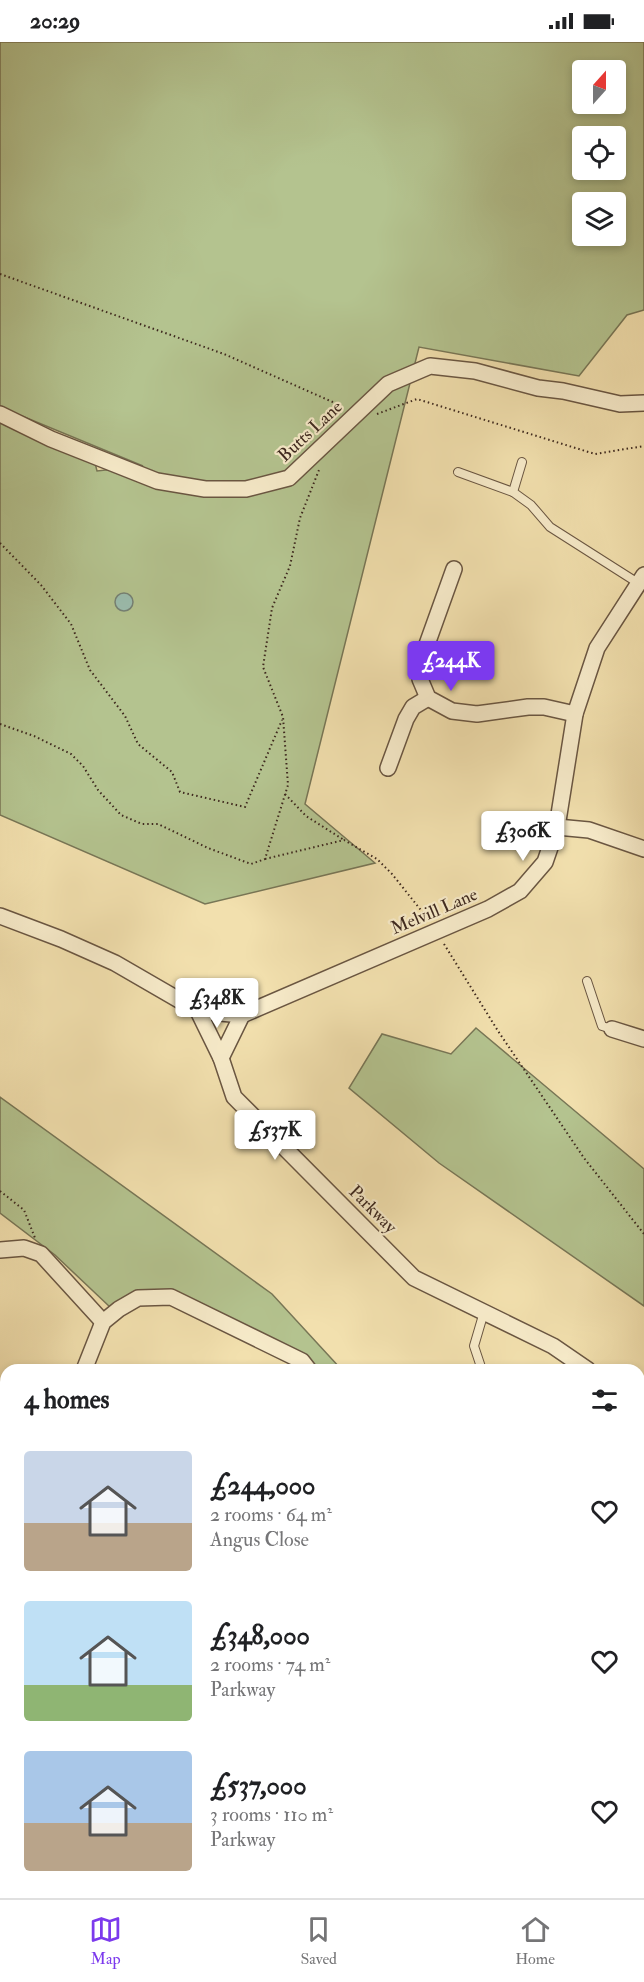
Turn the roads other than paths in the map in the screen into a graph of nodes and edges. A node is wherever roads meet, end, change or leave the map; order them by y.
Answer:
1 (644, 403) edge
2 (0, 414) edge
3 (522, 462) dead end
4 (458, 472) dead end
5 (513, 492) junction
6 (454, 569) dead end
7 (641, 579) edge
8 (428, 698) junction
9 (575, 714) junction
10 (387, 768) dead end
11 (557, 827) junction
12 (644, 849) edge
13 (0, 915) edge
14 (586, 981) dead end
15 (198, 1011) junction
16 (242, 1015) junction
17 (612, 1029) joint
18 (644, 1039) edge
19 (221, 1058) junction
20 (0, 1250) edge
21 (484, 1312) junction
22 (103, 1322) junction
23 (86, 1364) edge
24 (304, 1364) edge
25 (480, 1364) edge
26 (580, 1364) edge

1 - 2 street, Butts Lane
3 - 5 lane
4 - 5 lane
5 - 7 lane
6 - 8 street
7 - 9 street, Melvill Lane
8 - 9 street
8 - 10 street
9 - 11 street, Melvill Lane
11 - 12 street
11 - 16 street, Melvill Lane
13 - 15 street
14 - 17 lane
15 - 16 street
15 - 19 street, Parkway
16 - 19 street
17 - 18 street
19 - 21 street, Parkway
20 - 22 street
21 - 25 lane
21 - 26 street, Parkway
22 - 23 street
22 - 24 street

